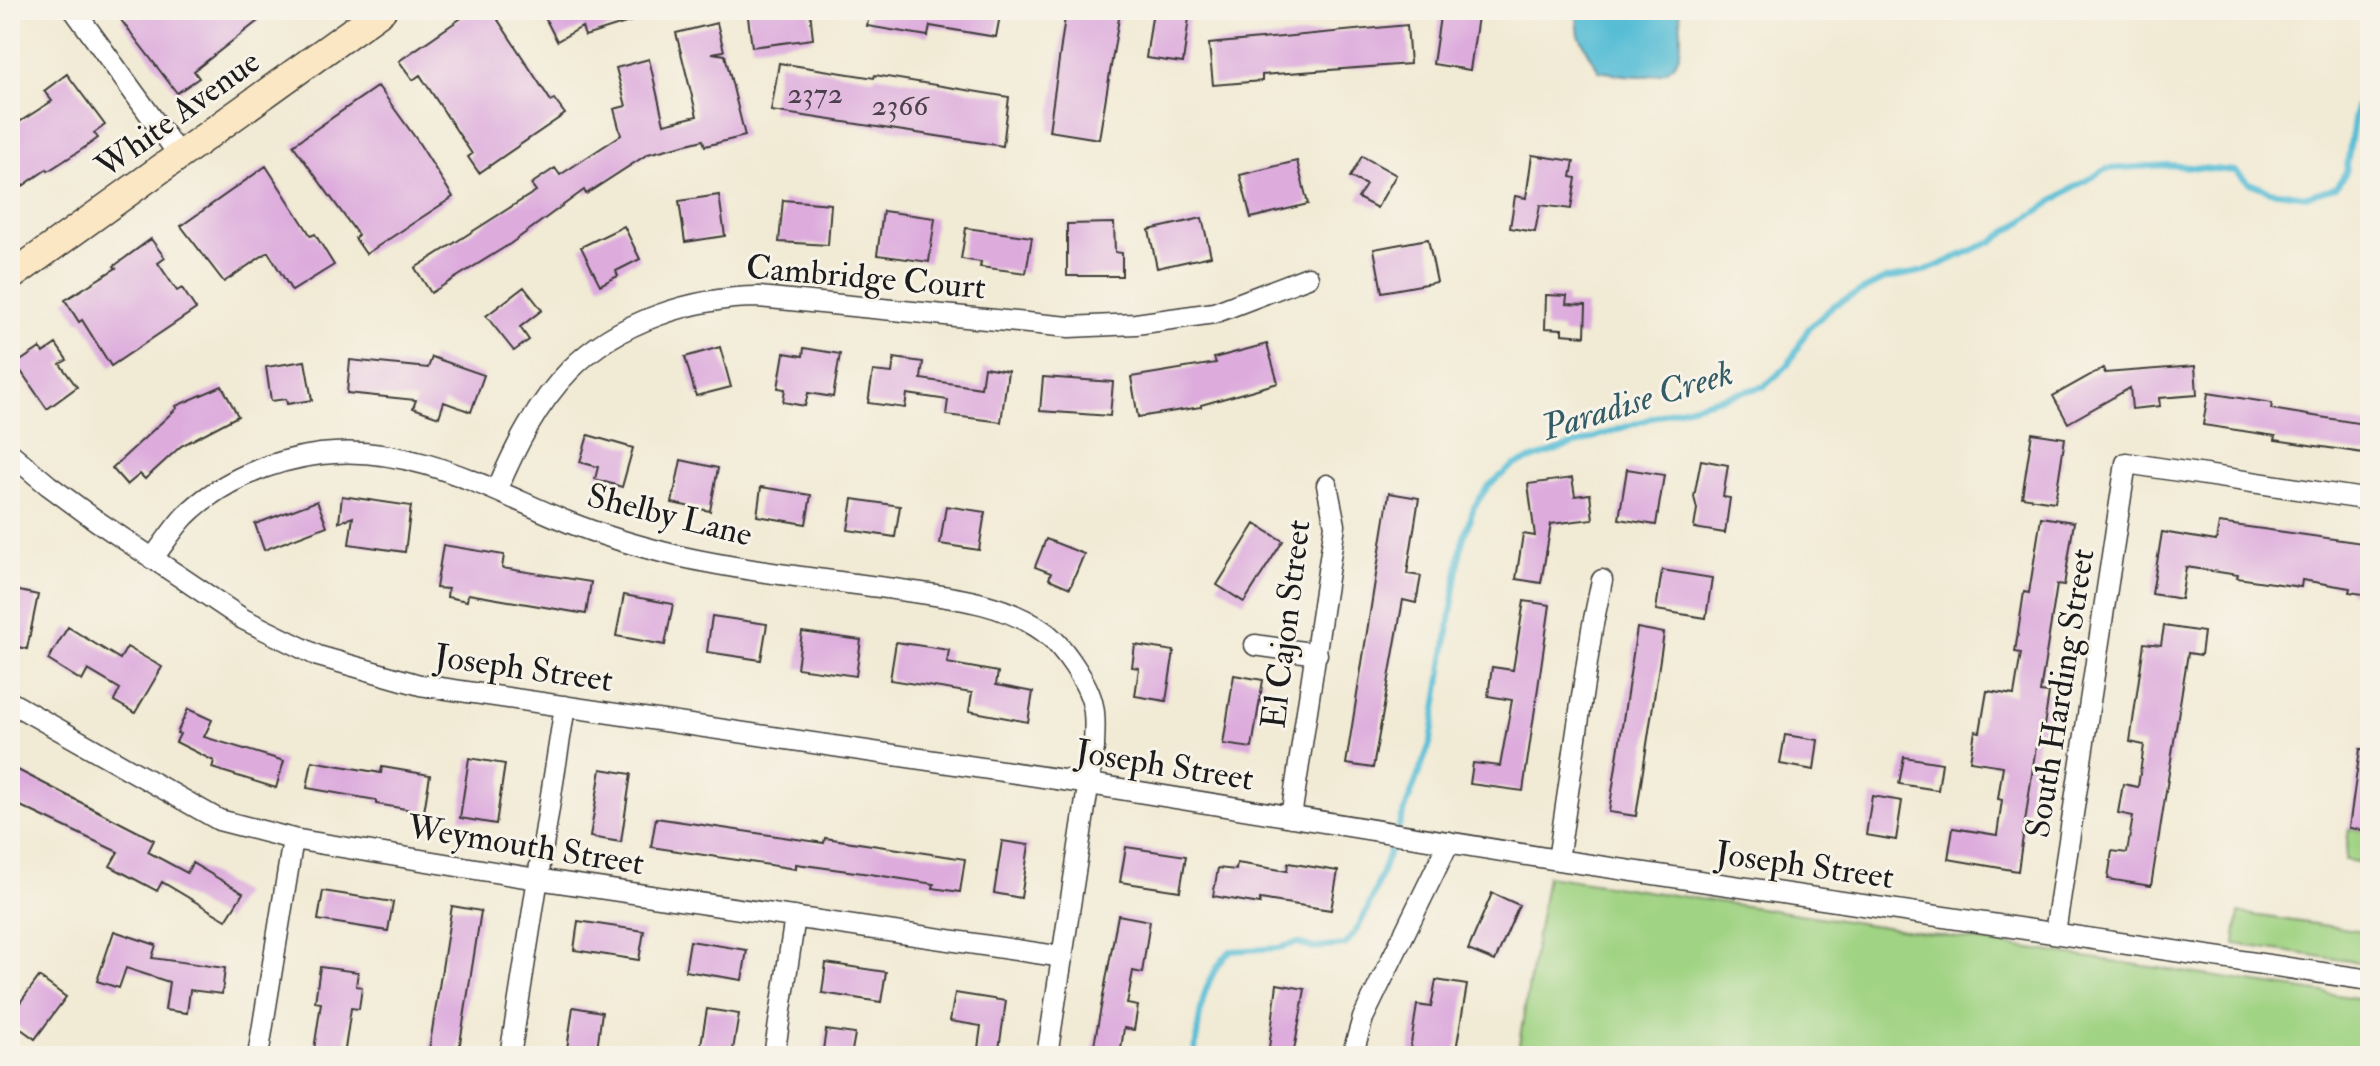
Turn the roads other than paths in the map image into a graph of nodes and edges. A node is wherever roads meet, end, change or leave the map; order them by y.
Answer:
1 (74, 10) edge
2 (382, 10) edge
3 (179, 155) junction
4 (11, 275) edge
5 (1308, 277) dead end
6 (10, 453) edge
7 (1327, 485) dead end
8 (497, 490) junction
9 (2370, 500) edge
10 (152, 559) junction
11 (1602, 580) dead end
12 (1255, 645) dead end
13 (1317, 654) junction
14 (10, 702) edge
15 (565, 706) junction
16 (1090, 784) junction
17 (1291, 817) junction
18 (293, 839) junction
19 (1449, 842) junction
20 (1558, 860) junction
21 (537, 879) junction
22 (795, 917) junction
23 (2055, 933) junction
24 (1063, 957) junction
25 (2370, 980) edge
26 (258, 1056) edge
27 (510, 1056) edge
28 (774, 1056) edge
29 (1047, 1056) edge
30 (1352, 1056) edge

1 - 3 street
2 - 3 street, White Avenue
3 - 4 street, White Avenue
5 - 8 street, Cambridge Court
6 - 10 street, Joseph Street
7 - 13 street, El Cajon Street
8 - 10 street, Shelby Lane
8 - 16 street, Shelby Lane
9 - 23 street, South Harding Street
10 - 15 street, Joseph Street
11 - 20 street
12 - 13 street
13 - 17 street, El Cajon Street
14 - 18 street, Weymouth Street
15 - 16 street, Joseph Street
15 - 21 street
16 - 17 street, Joseph Street
16 - 24 street, Shelby Lane
17 - 19 street, Joseph Street
18 - 21 street, Weymouth Street
18 - 26 street
19 - 20 street, Joseph Street
19 - 30 street
20 - 23 street, Joseph Street
21 - 22 street, Weymouth Street
21 - 27 street
22 - 24 street, Weymouth Street
22 - 28 street
23 - 25 street, Joseph Street
24 - 29 street, Shelby Lane

